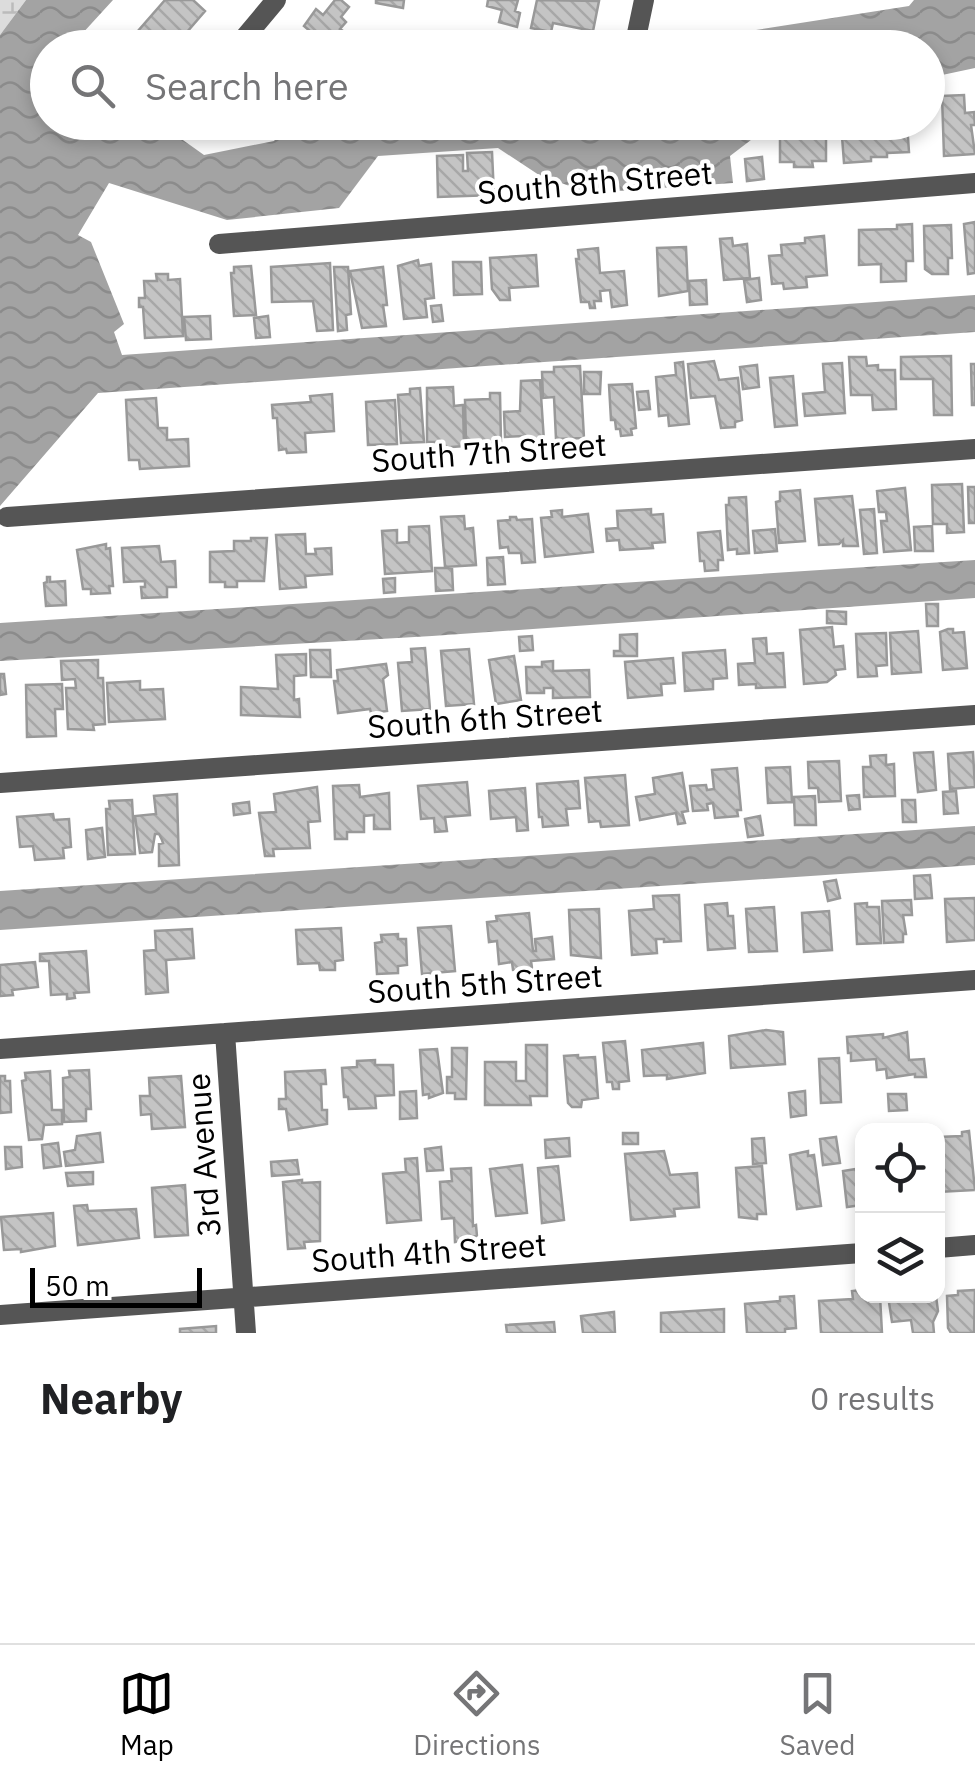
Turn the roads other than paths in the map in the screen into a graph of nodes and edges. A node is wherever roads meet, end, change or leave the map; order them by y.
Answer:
1 (276, 0) edge
2 (644, 0) edge
3 (251, 30) edge
4 (638, 30) edge
5 (975, 183) edge
6 (219, 244) dead end
7 (975, 449) edge
8 (7, 517) dead end
9 (975, 716) edge
10 (0, 783) edge
11 (975, 980) edge
12 (225, 1033) junction
13 (0, 1049) edge
14 (975, 1245) edge
15 (945, 1247) edge
16 (855, 1253) edge
17 (244, 1296) junction
18 (0, 1315) edge
19 (246, 1333) edge

1 - 3 street
2 - 4 street
5 - 6 street, South 8th Street
7 - 8 street, South 7th Street
9 - 10 street, South 6th Street
11 - 12 street, South 5th Street
12 - 13 street, South 5th Street
12 - 17 street, 3rd Avenue
14 - 15 street
16 - 17 street, South 4th Street
17 - 18 street, South 4th Street
17 - 19 street, 3rd Avenue

